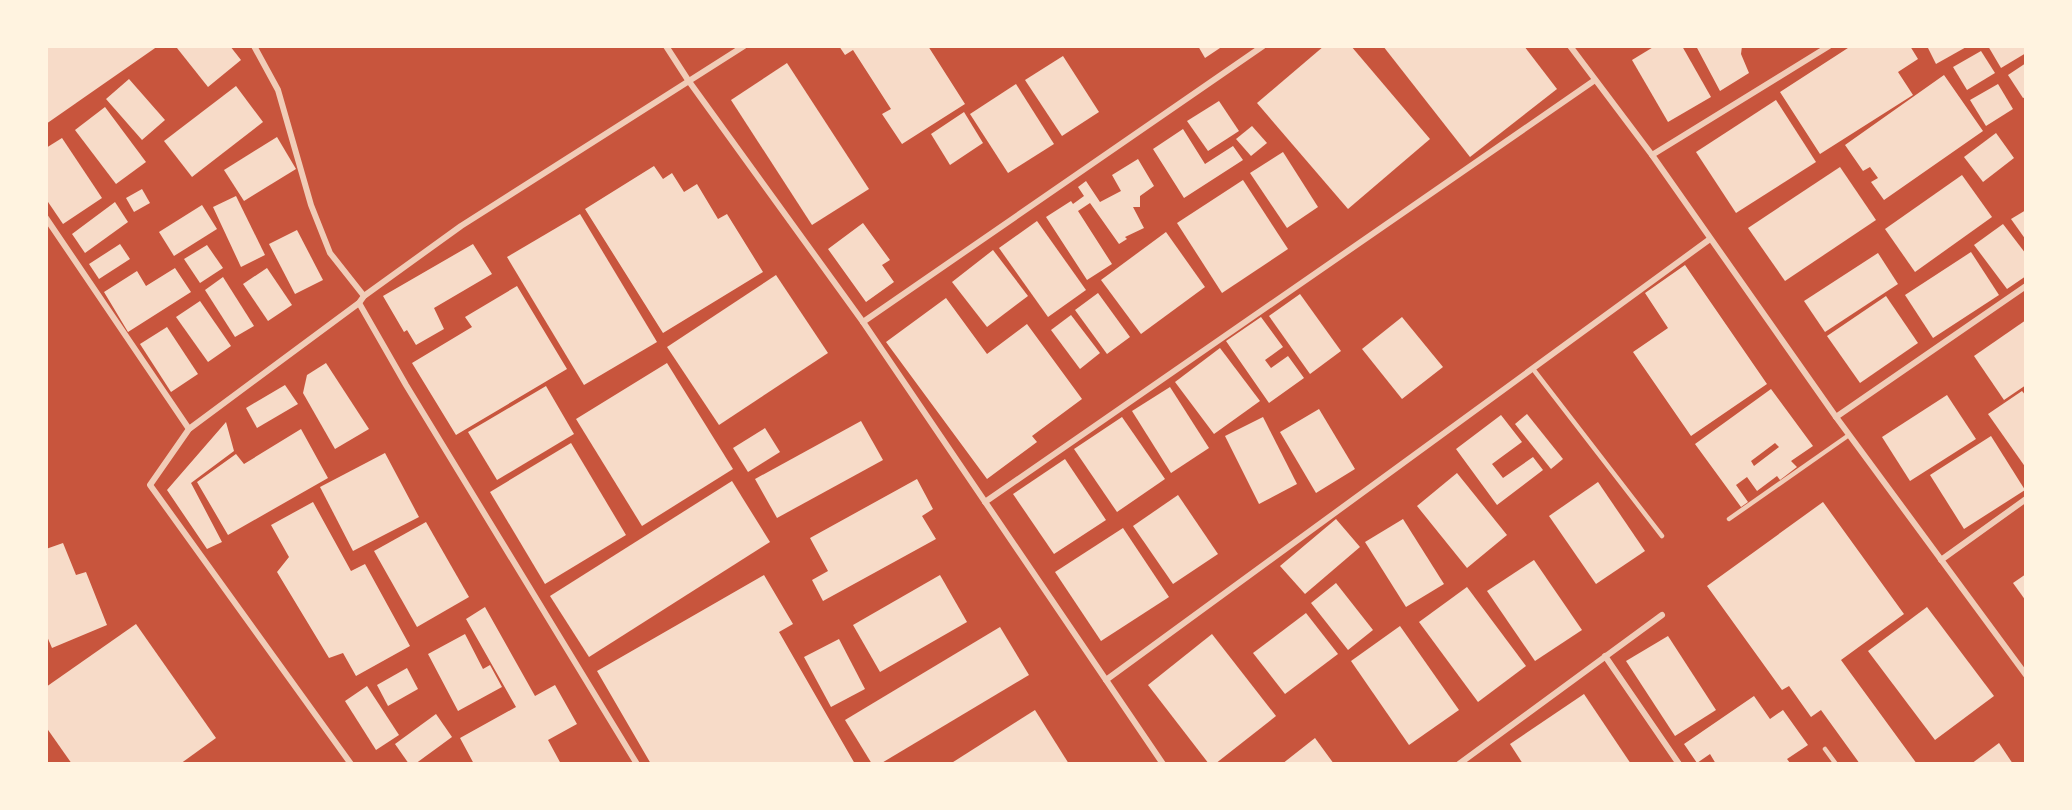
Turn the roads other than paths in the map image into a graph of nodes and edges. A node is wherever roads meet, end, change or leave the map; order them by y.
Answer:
1 (254, 46) edge
2 (666, 46) edge
3 (744, 46) edge
4 (1263, 46) edge
5 (1570, 46) edge
6 (1829, 46) edge
7 (688, 80) junction
8 (1595, 80) junction
9 (1652, 155) junction
10 (46, 218) edge
11 (1710, 239) junction
12 (2025, 286) edge
13 (364, 296) junction
14 (359, 303) junction
15 (863, 322) junction
16 (1533, 369) junction
17 (1836, 417) junction
18 (189, 429) junction
19 (1849, 435) junction
20 (2025, 499) edge
21 (985, 502) junction
22 (1730, 519) dead end
23 (1662, 536) dead end
24 (1941, 560) junction
25 (1662, 615) dead end
26 (1605, 656) junction
27 (2025, 675) edge
28 (1106, 680) junction
29 (1825, 749) dead end
30 (351, 764) edge
31 (637, 764) edge
32 (1163, 764) edge
33 (1460, 764) edge
34 (1679, 764) edge
35 (1836, 764) edge

1 - 13 street
2 - 7 street
3 - 7 street
4 - 15 street
5 - 8 street
6 - 9 street
7 - 13 street
7 - 15 street
8 - 9 street
8 - 21 street
9 - 11 street
10 - 18 street
11 - 16 street
11 - 17 street
12 - 17 street
13 - 14 street
14 - 18 street
14 - 31 street
15 - 21 street
16 - 23 lane
16 - 28 street
17 - 19 street
18 - 30 street
19 - 22 lane
19 - 24 street
20 - 24 street
21 - 28 street
24 - 27 street
25 - 26 street
26 - 33 street
26 - 34 street
28 - 32 street
29 - 35 lane

